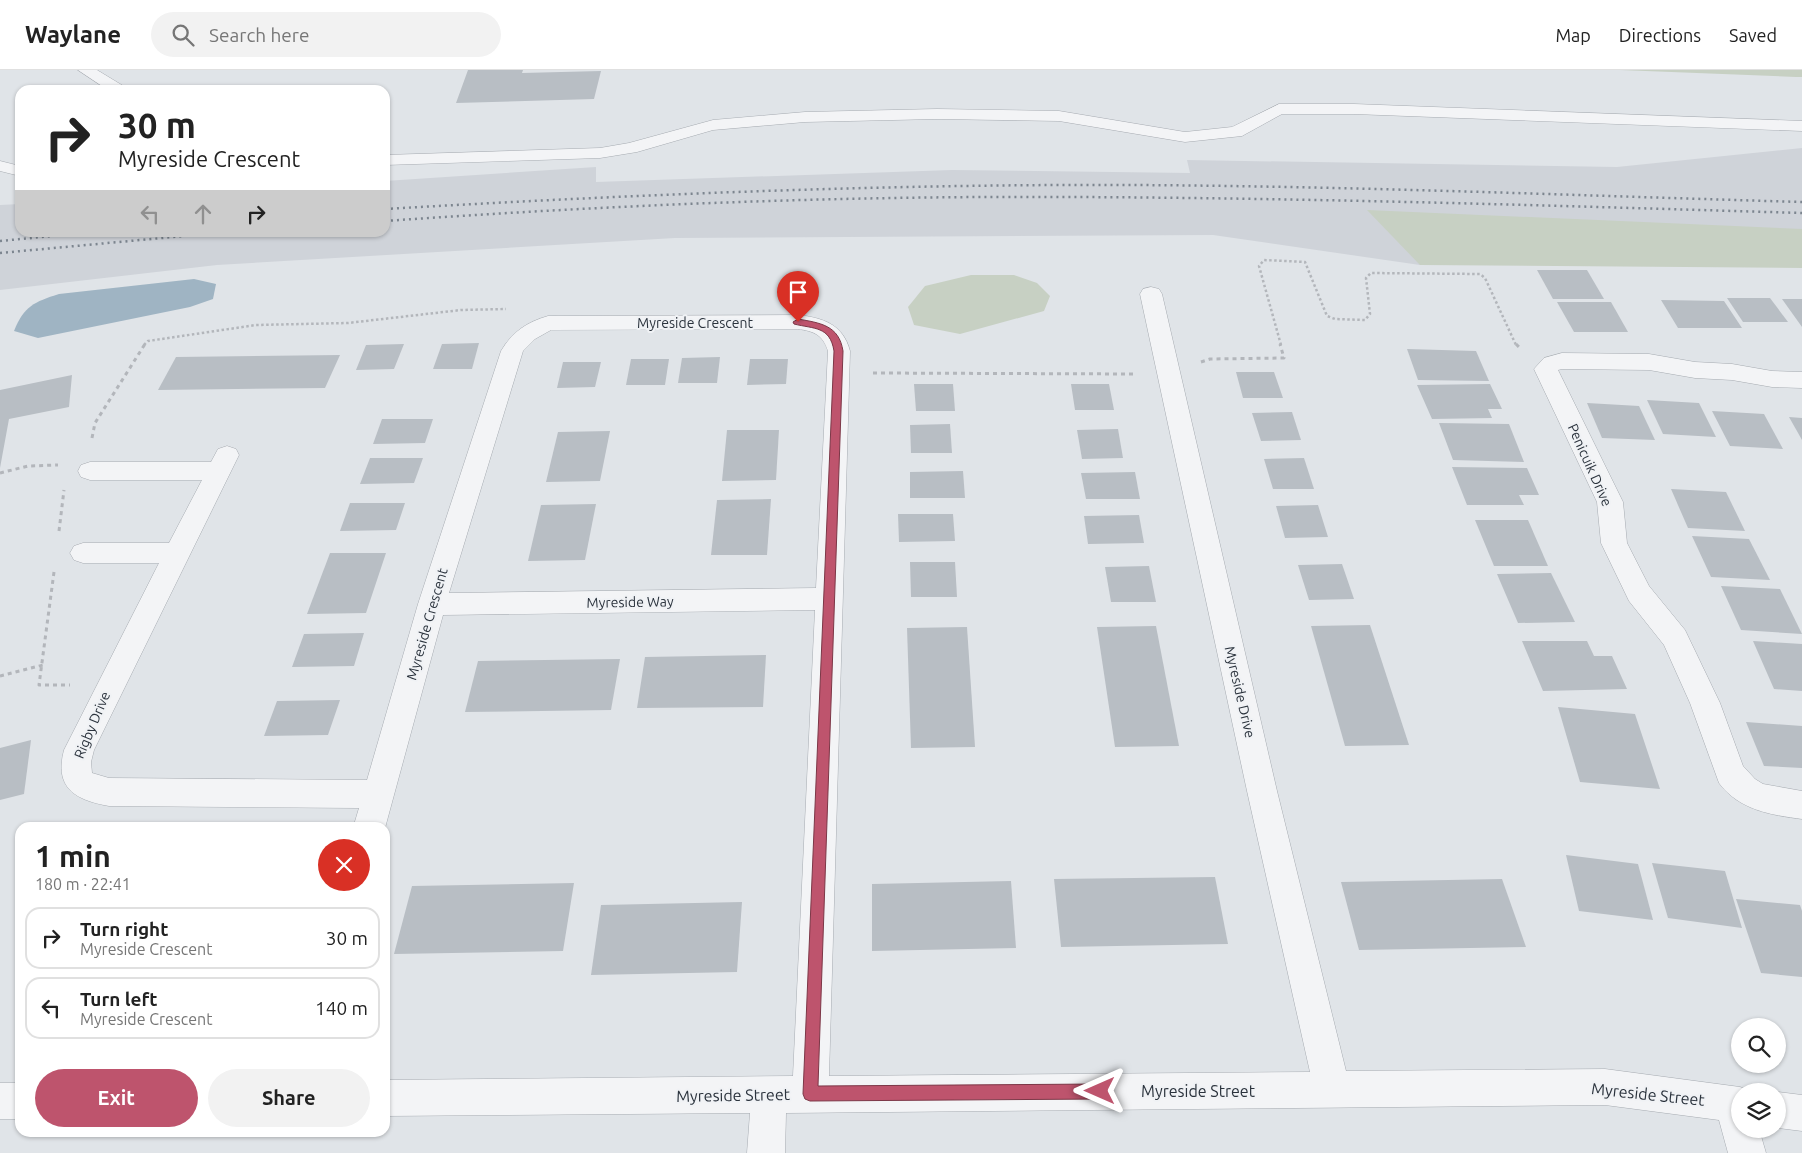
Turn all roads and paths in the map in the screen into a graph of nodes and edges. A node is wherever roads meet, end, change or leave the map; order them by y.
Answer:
1 (86, 70) edge
2 (111, 85) edge
3 (1802, 126) edge
4 (390, 160) edge
5 (0, 166) edge
6 (15, 170) edge
7 (1151, 294) dead end
8 (548, 323) junction
9 (1546, 369) junction
10 (838, 372) junction
11 (1169, 374) junction
12 (1802, 380) edge
13 (90, 442) dead end
14 (78, 468) joint
15 (0, 473) edge
16 (64, 488) dead end
17 (58, 537) dead end
18 (83, 553) dead end
19 (177, 553) junction
20 (55, 567) dead end
21 (829, 599) junction
22 (432, 604) junction
23 (43, 666) junction
24 (0, 676) edge
25 (110, 685) junction
26 (379, 794) junction
27 (1802, 805) edge
28 (371, 822) edge
29 (1332, 1090) junction
30 (810, 1094) junction
31 (769, 1095) junction
32 (390, 1098) edge
33 (0, 1101) edge
34 (15, 1101) edge
35 (1731, 1104) edge
36 (1786, 1111) edge
37 (1802, 1113) edge
38 (1744, 1138) edge
39 (766, 1153) edge
40 (1747, 1153) edge

1 - 2 lane
3 - 4 lane
5 - 6 lane
7 - 11 street, Myreside Drive
8 - 10 street, Myreside Crescent
8 - 13 path
8 - 22 street, Myreside Crescent
9 - 11 path
9 - 12 street
9 - 27 street, Penicuik Drive
10 - 11 path
10 - 21 street, Myreside Crescent
11 - 29 street, Myreside Drive
14 - 15 path
14 - 19 street, Rigby Drive
16 - 17 path
18 - 19 street
19 - 25 street, Rigby Drive
20 - 23 path
21 - 22 street, Myreside Way
21 - 30 street, Myreside Crescent
22 - 26 street, Myreside Crescent
23 - 24 path
23 - 25 path
25 - 26 street, Rigby Drive
26 - 28 street, Myreside Crescent
29 - 30 street, Myreside Street
29 - 35 street, Myreside Street
30 - 31 street, Myreside Street
31 - 32 street, Myreside Street
31 - 39 street
33 - 34 street
36 - 37 street
38 - 40 street

